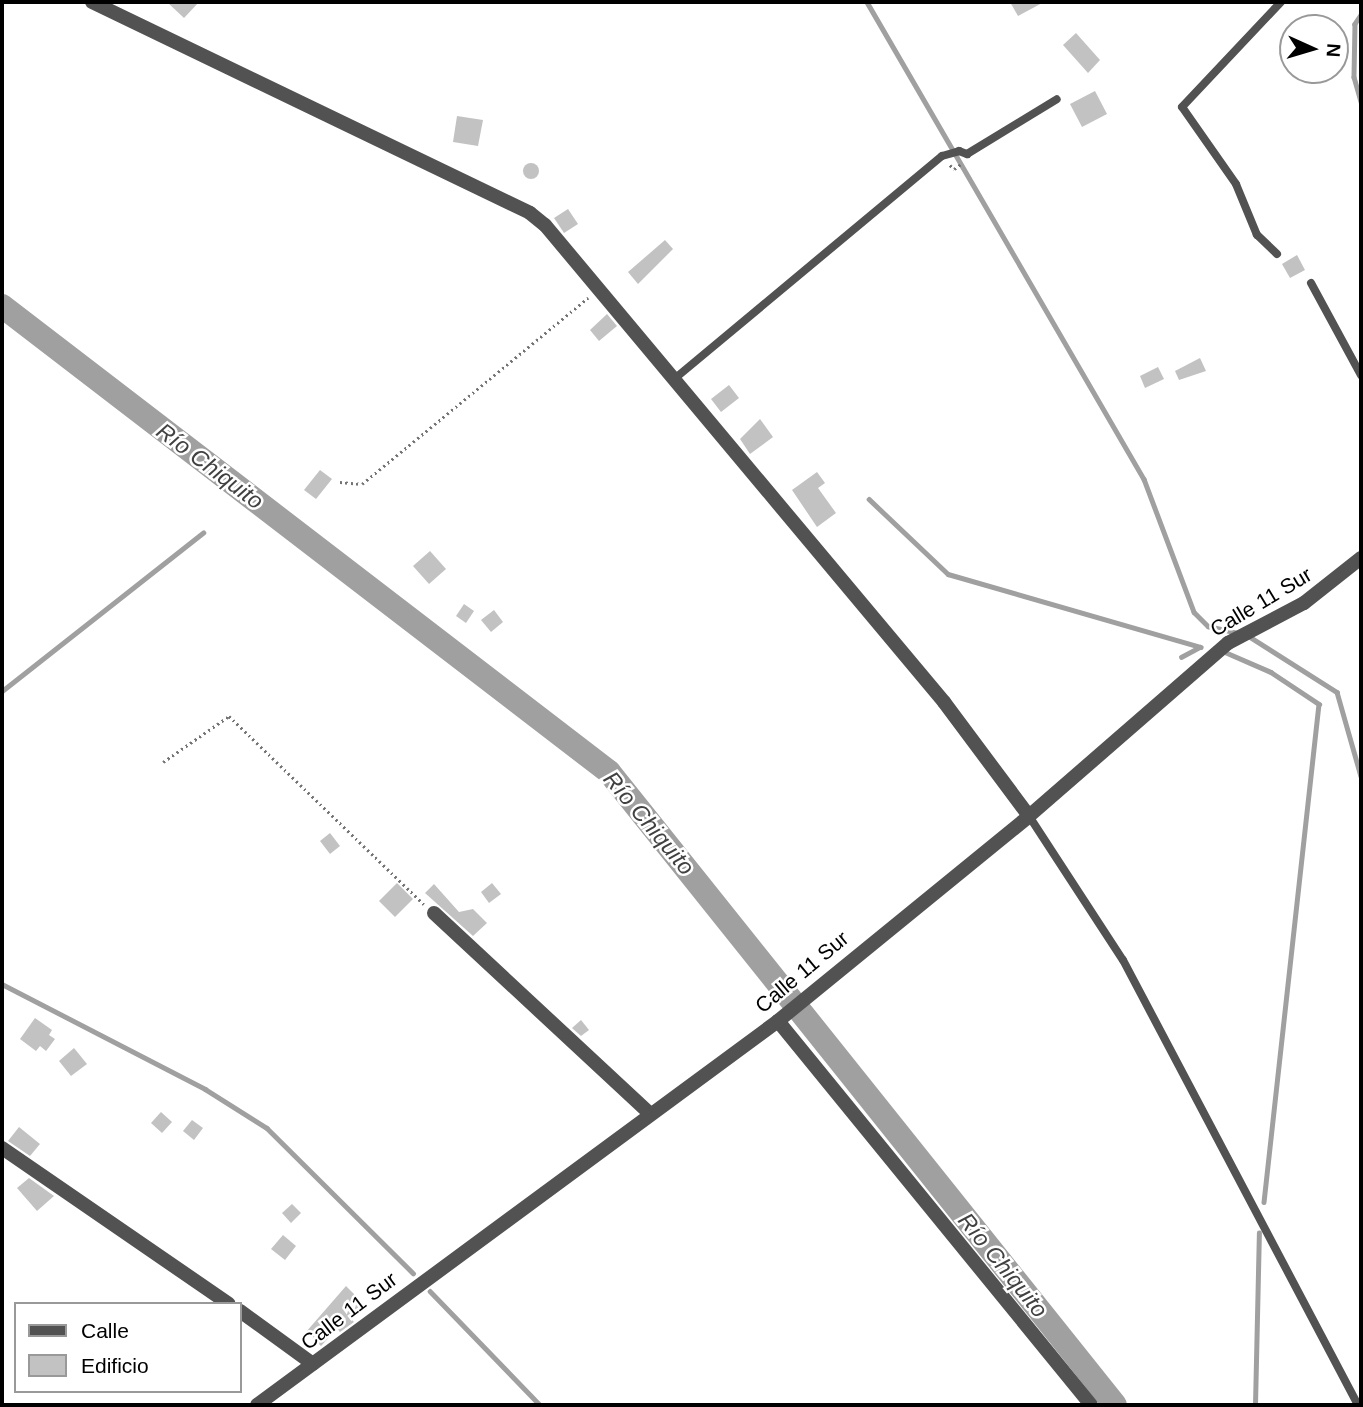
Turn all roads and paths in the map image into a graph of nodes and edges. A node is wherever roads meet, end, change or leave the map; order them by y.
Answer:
1 (92, 2) edge
2 (1280, 2) edge
3 (1057, 99) dead end
4 (965, 162) dead end
5 (954, 169) dead end
6 (1277, 254) dead end
7 (1311, 283) dead end
8 (600, 288) junction
9 (1361, 375) edge
10 (673, 380) junction
11 (340, 482) dead end
12 (1361, 558) edge
13 (163, 762) dead end
14 (1029, 816) junction
15 (434, 914) joint
16 (782, 1017) junction
17 (649, 1113) junction
18 (2, 1148) edge
19 (226, 1302) edge
20 (242, 1312) edge
21 (313, 1364) junction
22 (257, 1405) edge
23 (1091, 1405) edge
24 (1358, 1405) edge

1 - 8 street
2 - 6 lane
3 - 10 lane
4 - 5 path
7 - 9 lane
8 - 10 street
8 - 11 path
10 - 14 street
12 - 14 street, Calle 11 Sur
13 - 15 path
14 - 16 street, Calle 11 Sur
14 - 24 lane
15 - 17 street
16 - 17 street, Calle 11 Sur
16 - 23 street
17 - 21 street, Calle 11 Sur
18 - 19 street
20 - 21 street
21 - 22 street, Calle 11 Sur

